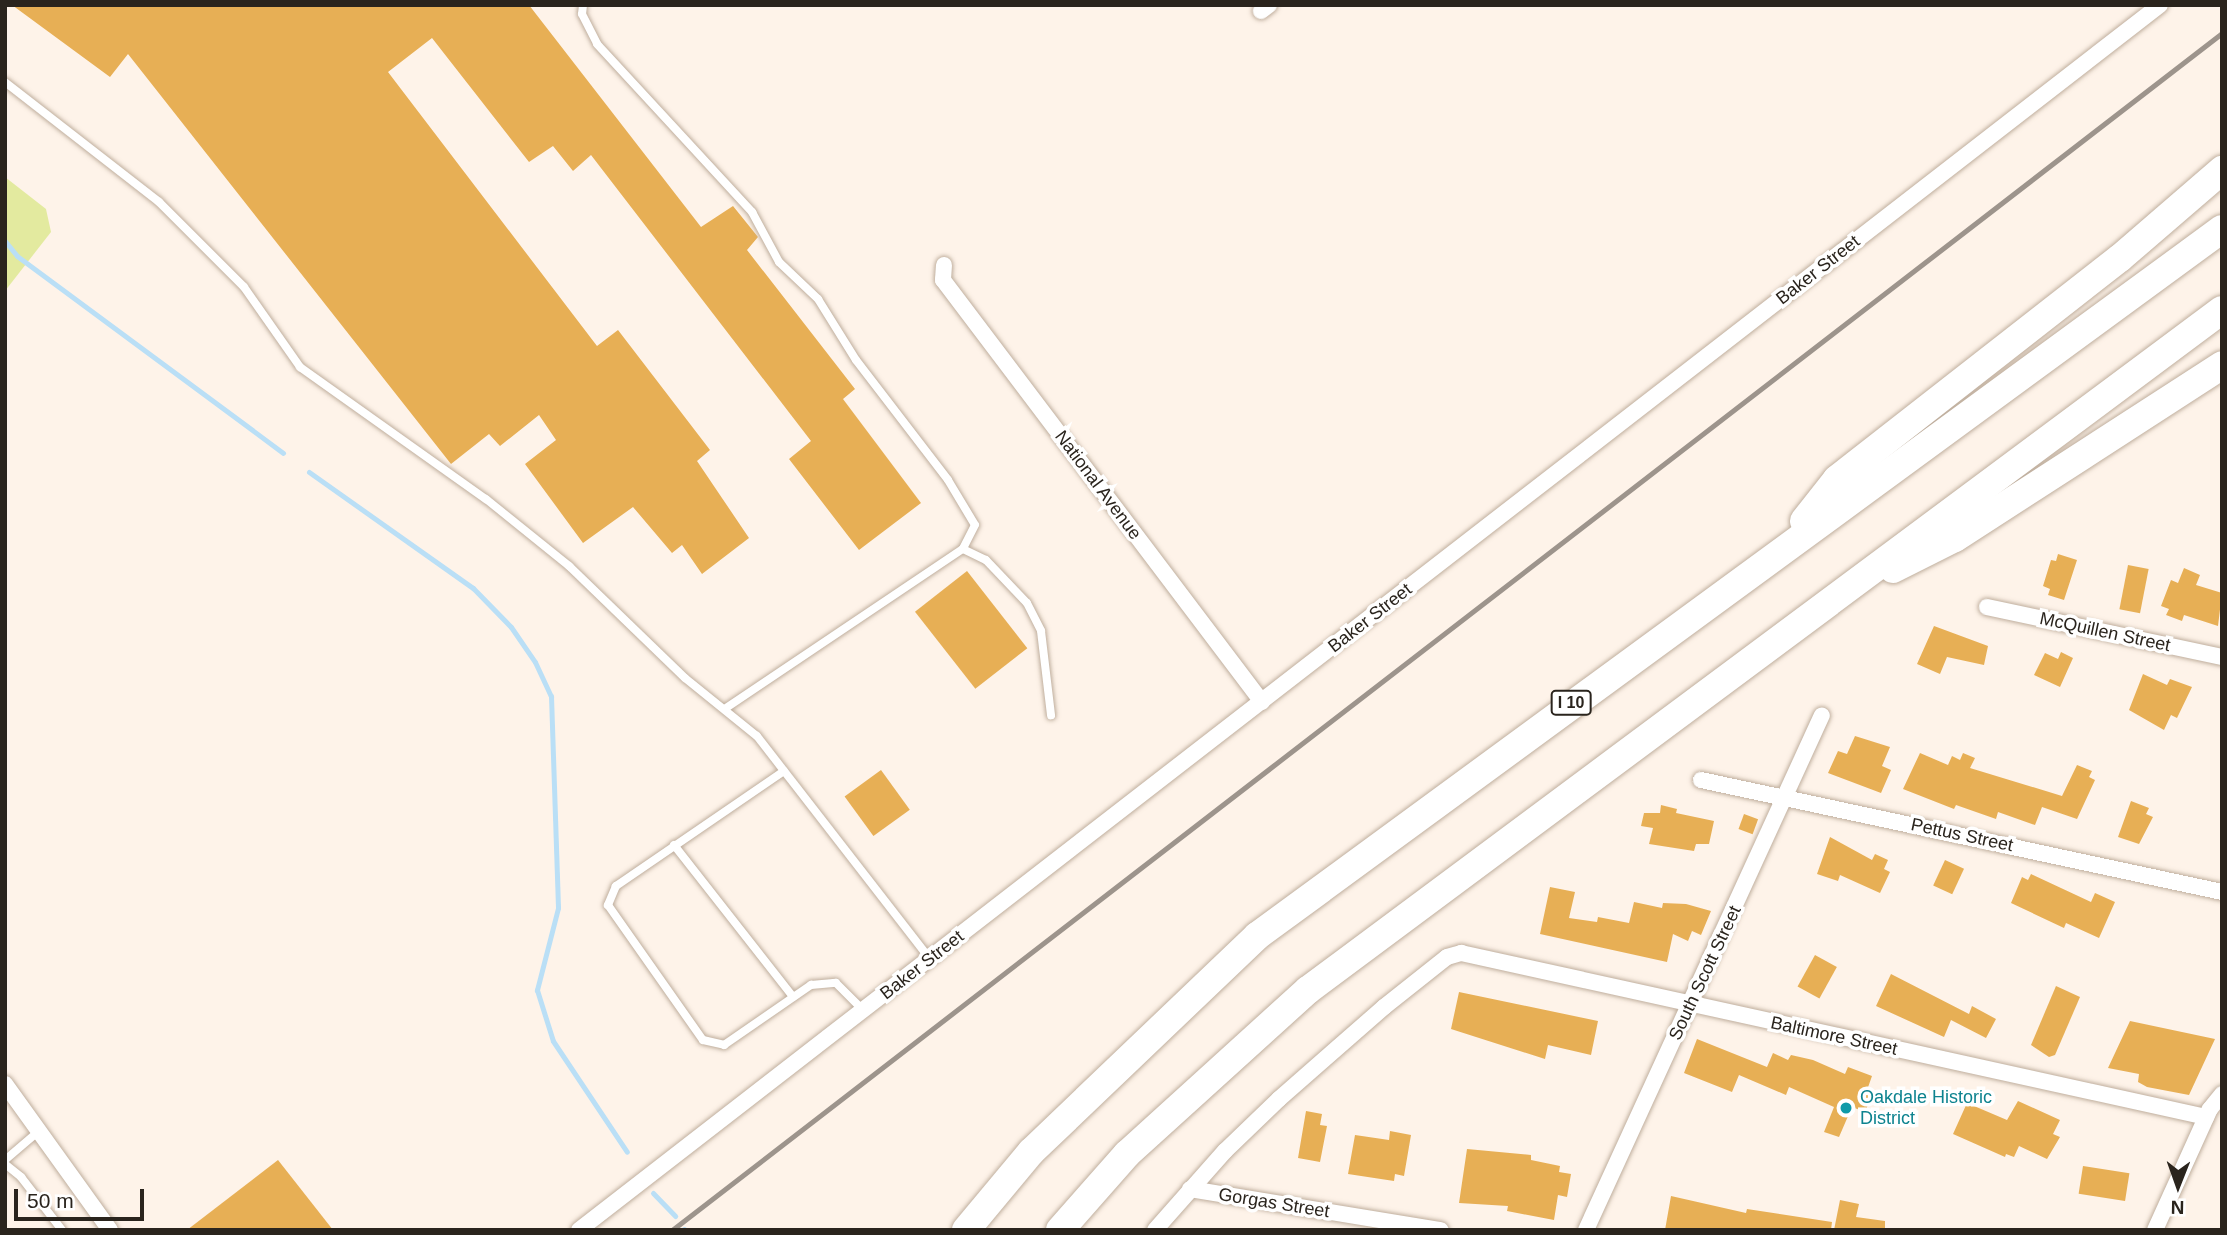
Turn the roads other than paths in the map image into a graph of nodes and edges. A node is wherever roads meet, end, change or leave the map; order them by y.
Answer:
1 (583, 5) edge
2 (2160, 5) edge
3 (5, 82) edge
4 (2222, 170) edge
5 (2222, 229) edge
6 (943, 265) dead end
7 (2222, 310) edge
8 (2222, 365) edge
9 (963, 550) junction
10 (1780, 551) junction
11 (1818, 607) junction
12 (1987, 607) dead end
13 (2222, 657) edge
14 (1262, 702) junction
15 (726, 708) junction
16 (1051, 715) dead end
17 (1822, 715) dead end
18 (784, 771) junction
19 (1701, 780) dead end
20 (1787, 797) junction
21 (674, 845) junction
22 (2222, 892) edge
23 (930, 959) junction
24 (793, 997) junction
25 (1691, 1004) junction
26 (863, 1010) junction
27 (5, 1084) edge
28 (2222, 1094) edge
29 (2206, 1117) junction
30 (39, 1131) junction
31 (5, 1162) edge
32 (1190, 1189) junction
33 (62, 1230) edge
34 (110, 1230) edge
35 (579, 1230) edge
36 (966, 1230) edge
37 (1060, 1230) edge
38 (1155, 1230) edge
39 (1441, 1230) edge
40 (1586, 1230) edge
41 (2155, 1230) edge

1 - 9 lane
2 - 14 street, Baker Street
3 - 15 lane
4 - 10 highway
5 - 10 highway, I 10
6 - 14 street, National Avenue
7 - 11 highway
8 - 11 highway
9 - 15 lane
9 - 16 lane
10 - 36 highway, I 10
11 - 37 highway
12 - 13 street, McQuillen Street
14 - 23 street, Baker Street
15 - 18 lane
17 - 20 street, South Scott Street
18 - 21 lane
18 - 23 lane
19 - 20 street, Pettus Street
20 - 22 street, Pettus Street
20 - 25 street, South Scott Street
21 - 24 lane
21 - 24 lane
23 - 26 street, Baker Street
24 - 26 lane
25 - 29 street, Baltimore Street
25 - 32 street, Baltimore Street
25 - 40 street, South Scott Street
26 - 35 street, Baker Street
27 - 30 street
28 - 29 street
29 - 41 street
30 - 31 lane
30 - 34 street
31 - 33 lane
32 - 38 street
32 - 39 street, Gorgas Street

